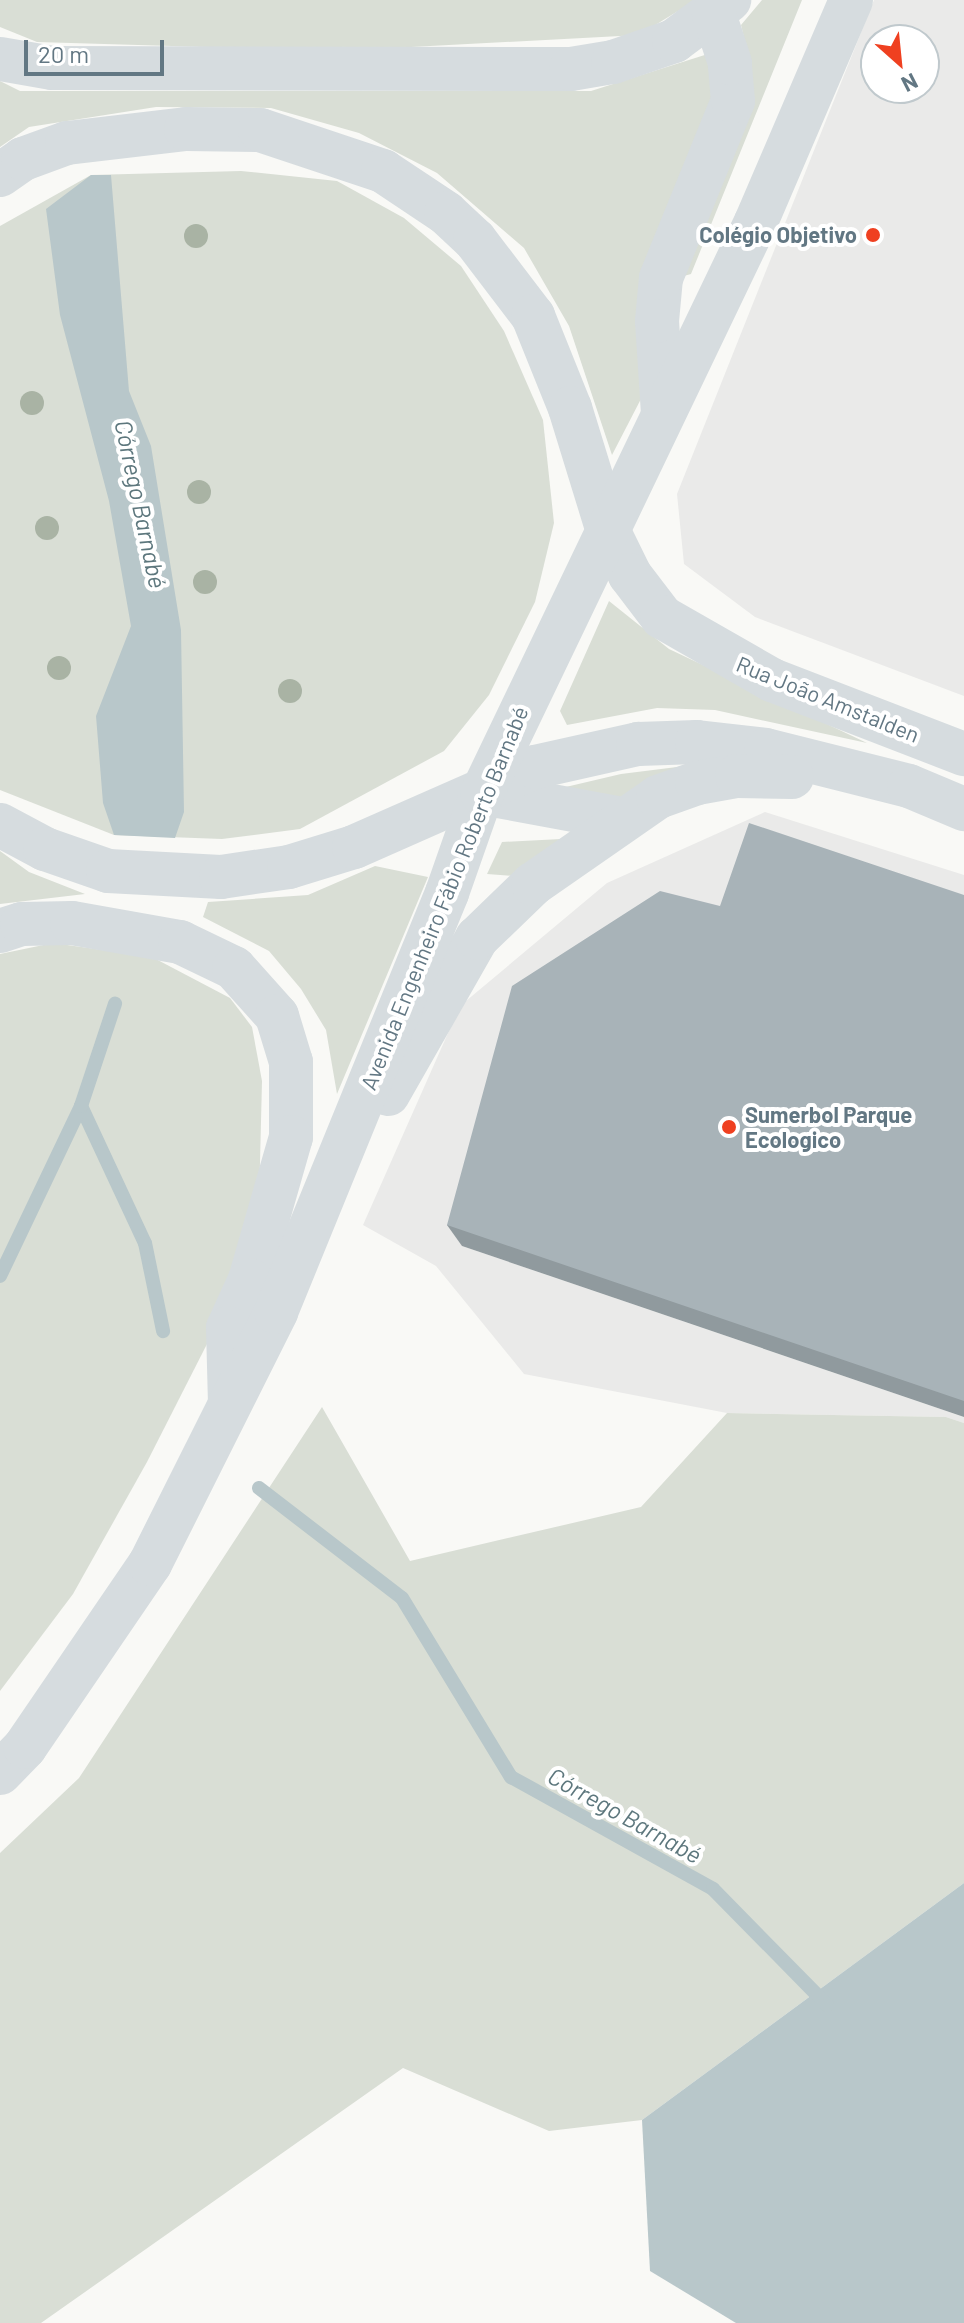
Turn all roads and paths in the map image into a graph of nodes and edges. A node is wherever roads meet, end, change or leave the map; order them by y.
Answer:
1 (851, 0) edge
2 (721, 7) edge
3 (0, 59) edge
4 (0, 175) edge
5 (663, 420) junction
6 (607, 528) junction
7 (964, 754) edge
8 (909, 786) junction
9 (482, 793) junction
10 (964, 809) edge
11 (622, 819) junction
12 (0, 825) edge
13 (0, 931) edge
14 (346, 1141) junction
15 (230, 1408) junction
16 (0, 1773) edge

1 - 5 main road, Avenida Engenheiro Fábio Roberto Barnabé
2 - 3 main road
2 - 5 main road
4 - 6 main road, Rua João Amstalden
5 - 6 main road, Avenida Engenheiro Fábio Roberto Barnabé
6 - 7 main road, Rua João Amstalden
6 - 9 main road, Avenida Engenheiro Fábio Roberto Barnabé
8 - 9 main road
8 - 10 main road
8 - 11 main road
9 - 11 main road
9 - 12 main road
9 - 14 main road, Avenida Engenheiro Fábio Roberto Barnabé
11 - 14 main road
13 - 15 main road
14 - 15 main road, Avenida Engenheiro Fábio Roberto Barnabé
15 - 16 main road, Avenida Engenheiro Fábio Roberto Barnabé

